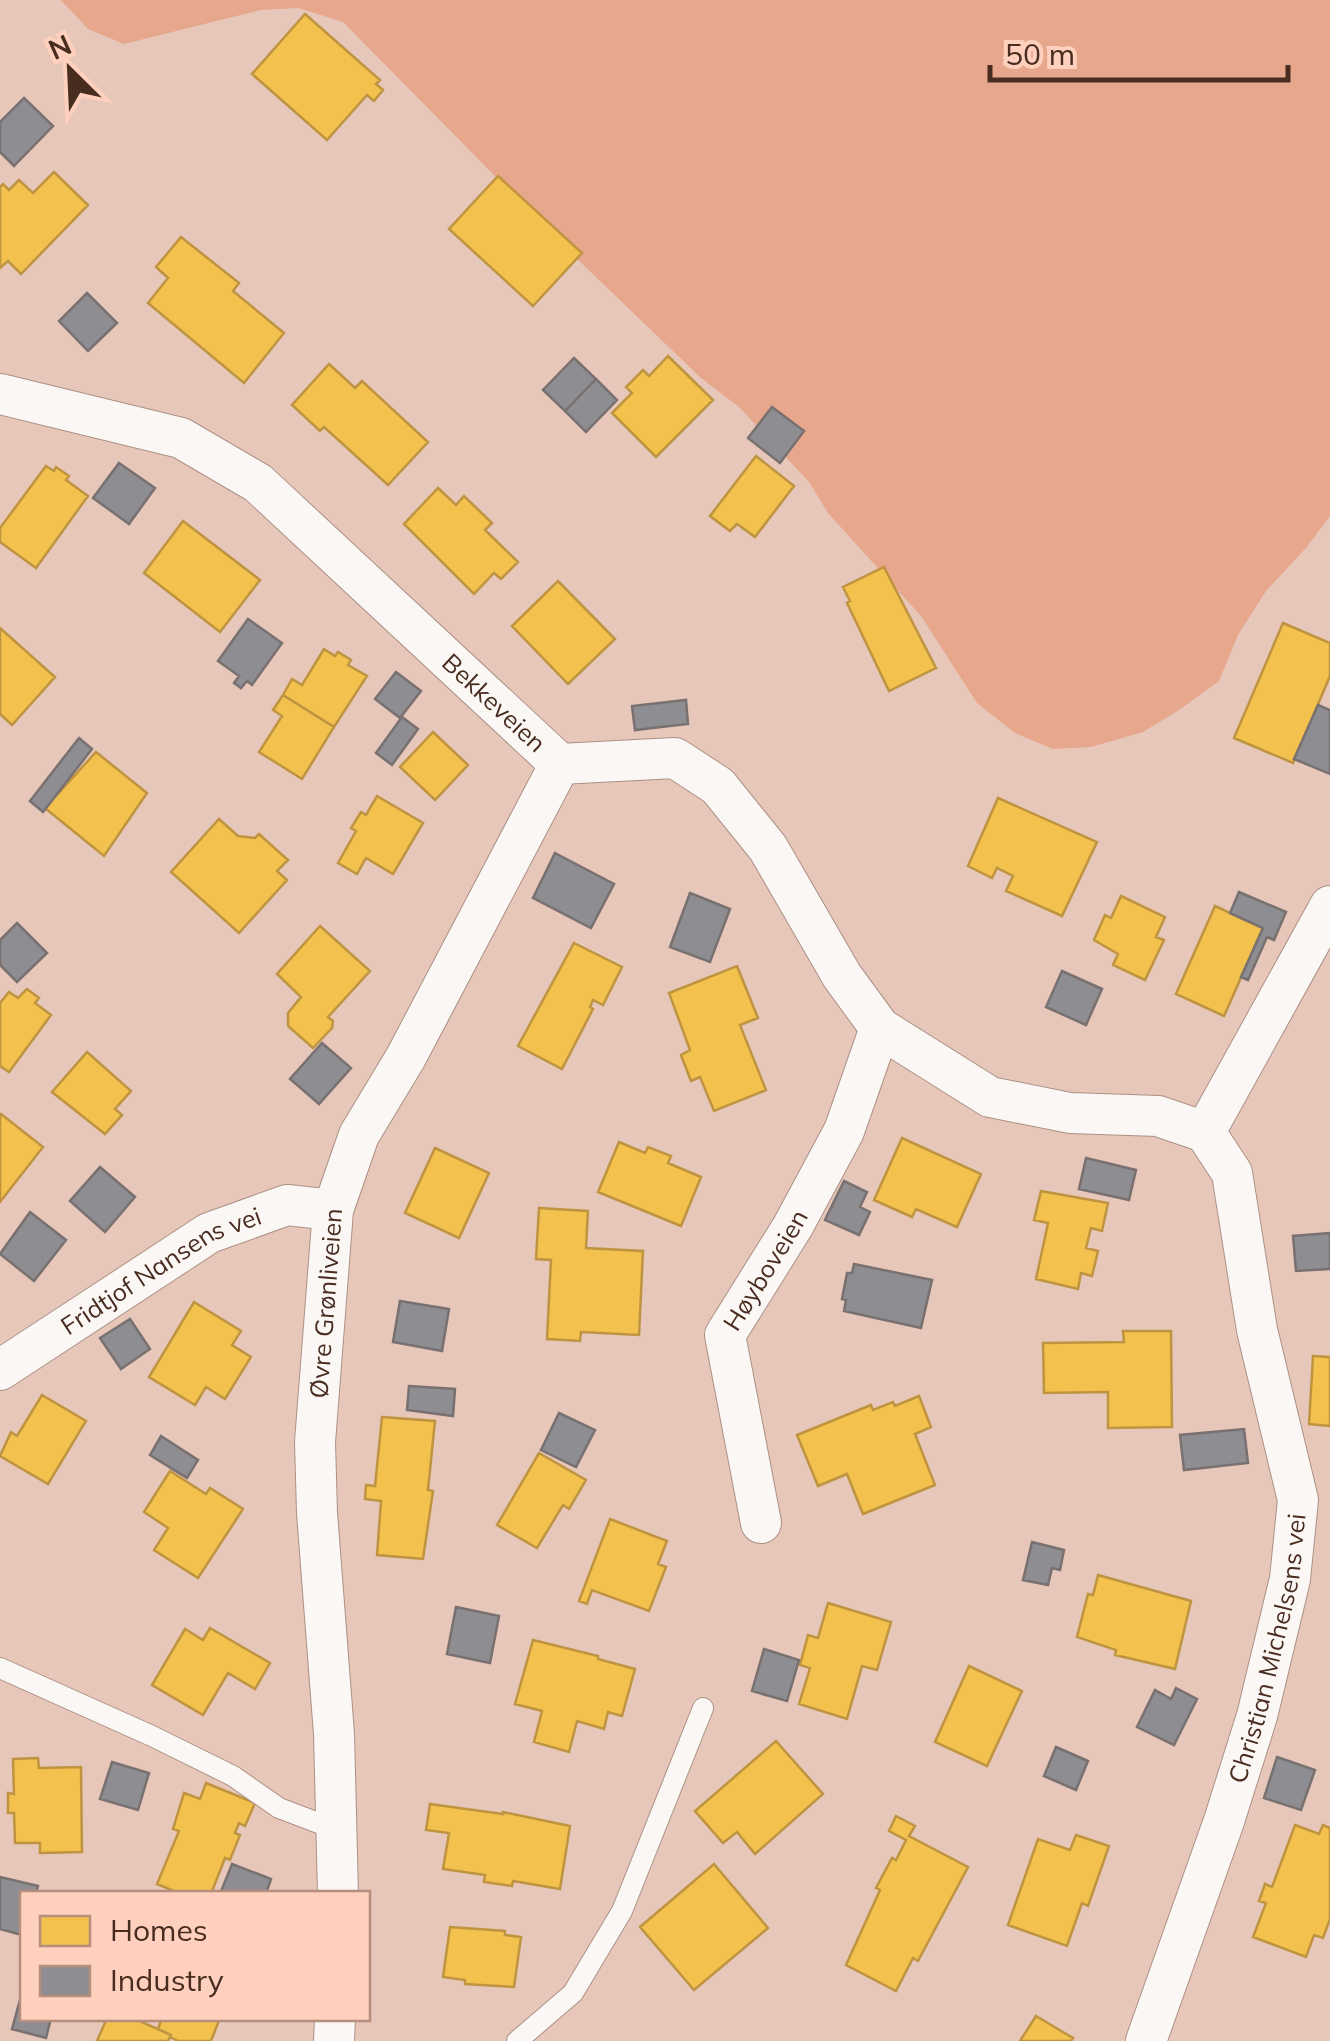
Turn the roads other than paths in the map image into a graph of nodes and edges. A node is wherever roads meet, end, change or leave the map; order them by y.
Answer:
1 (1, 398) edge
2 (560, 764) junction
3 (1330, 906) edge
4 (880, 1028) junction
5 (1205, 1132) junction
6 (333, 1210) junction
7 (0, 1370) edge
8 (761, 1524) dead end
9 (0, 1668) edge
10 (703, 1708) dead end
11 (337, 1830) junction
12 (338, 1891) edge
13 (516, 2041) edge
14 (1146, 2041) edge

1 - 2 street, Bekkeveien
2 - 4 street, Bekkeveien
2 - 6 street, Øvre Grønliveien
3 - 5 street
4 - 5 street, Bekkeveien
4 - 8 street, Høyboveien
5 - 14 street, Christian Michelsens vei
6 - 7 street, Fridtjof Nansens vei
6 - 11 street, Øvre Grønliveien
9 - 11 lane
10 - 13 lane
11 - 12 street, Øvre Grønliveien

